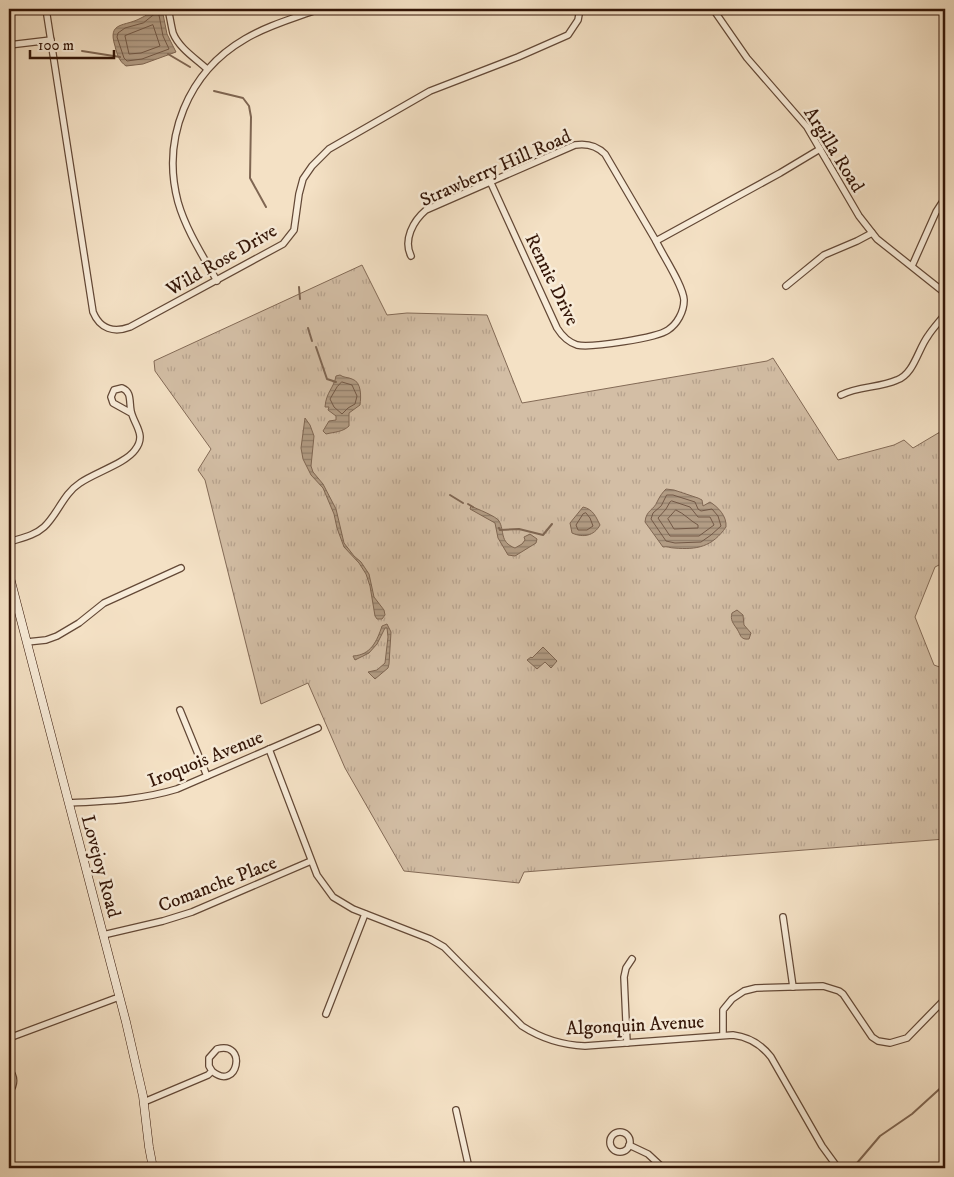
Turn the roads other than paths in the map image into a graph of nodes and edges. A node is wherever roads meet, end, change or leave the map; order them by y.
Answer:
1 (46, 9) edge
2 (168, 9) edge
3 (580, 9) edge
4 (713, 9) edge
5 (315, 10) edge
6 (51, 40) junction
7 (9, 45) edge
8 (207, 69) junction
9 (820, 148) junction
10 (490, 182) junction
11 (945, 198) edge
12 (872, 233) junction
13 (656, 241) junction
14 (411, 256) dead end
15 (912, 266) junction
16 (217, 281) junction
17 (786, 286) dead end
18 (945, 293) edge
19 (945, 314) edge
20 (841, 395) dead end
21 (131, 413) junction
22 (9, 542) edge
23 (181, 568) dead end
24 (9, 574) edge
25 (27, 642) junction
26 (180, 710) dead end
27 (318, 728) dead end
28 (269, 749) junction
29 (207, 776) junction
30 (69, 803) junction
31 (311, 861) junction
32 (365, 914) junction
33 (783, 917) dead end
34 (104, 935) junction
35 (632, 959) dead end
36 (793, 987) junction
37 (120, 997) junction
38 (945, 999) edge
39 (326, 1014) dead end
40 (723, 1035) junction
41 (9, 1038) edge
42 (627, 1042) junction
43 (9, 1070) edge
44 (212, 1071) junction
45 (9, 1092) edge
46 (144, 1102) junction
47 (456, 1110) dead end
48 (629, 1146) dead end
49 (153, 1168) edge
50 (469, 1168) edge
51 (664, 1168) edge
52 (838, 1168) edge

1 - 6 street, Wild Rose Drive
2 - 8 street
3 - 16 street, Wild Rose Drive
4 - 9 street, Argilla Road
5 - 8 street
6 - 7 street
6 - 16 street, Wild Rose Drive
8 - 16 street
9 - 12 street, Argilla Road
9 - 13 street
10 - 13 street, Strawberry Hill Road
10 - 13 street, Rennie Drive
10 - 14 street, Strawberry Hill Road
11 - 15 street
12 - 15 street, Argilla Road
12 - 17 street
15 - 18 street, Argilla Road
19 - 20 street
21 - 21 street
21 - 22 street
23 - 25 street
24 - 25 main road, Lovejoy Road
25 - 30 main road, Lovejoy Road
26 - 29 street
27 - 28 street, Iroquois Avenue
28 - 29 street, Iroquois Avenue
28 - 31 street, Algonquin Avenue
29 - 30 street, Iroquois Avenue
30 - 34 main road, Lovejoy Road
31 - 32 street, Algonquin Avenue
31 - 34 street, Comanche Place
32 - 39 street
32 - 42 street, Algonquin Avenue
33 - 36 street
34 - 37 main road, Lovejoy Road
35 - 42 street
36 - 38 street
36 - 40 street
37 - 41 street
37 - 46 main road, Lovejoy Road
40 - 42 street, Algonquin Avenue
40 - 52 street, Algonquin Avenue
43 - 45 street
44 - 44 street
44 - 46 street
46 - 49 main road, Lovejoy Road
47 - 50 street
48 - 51 street

